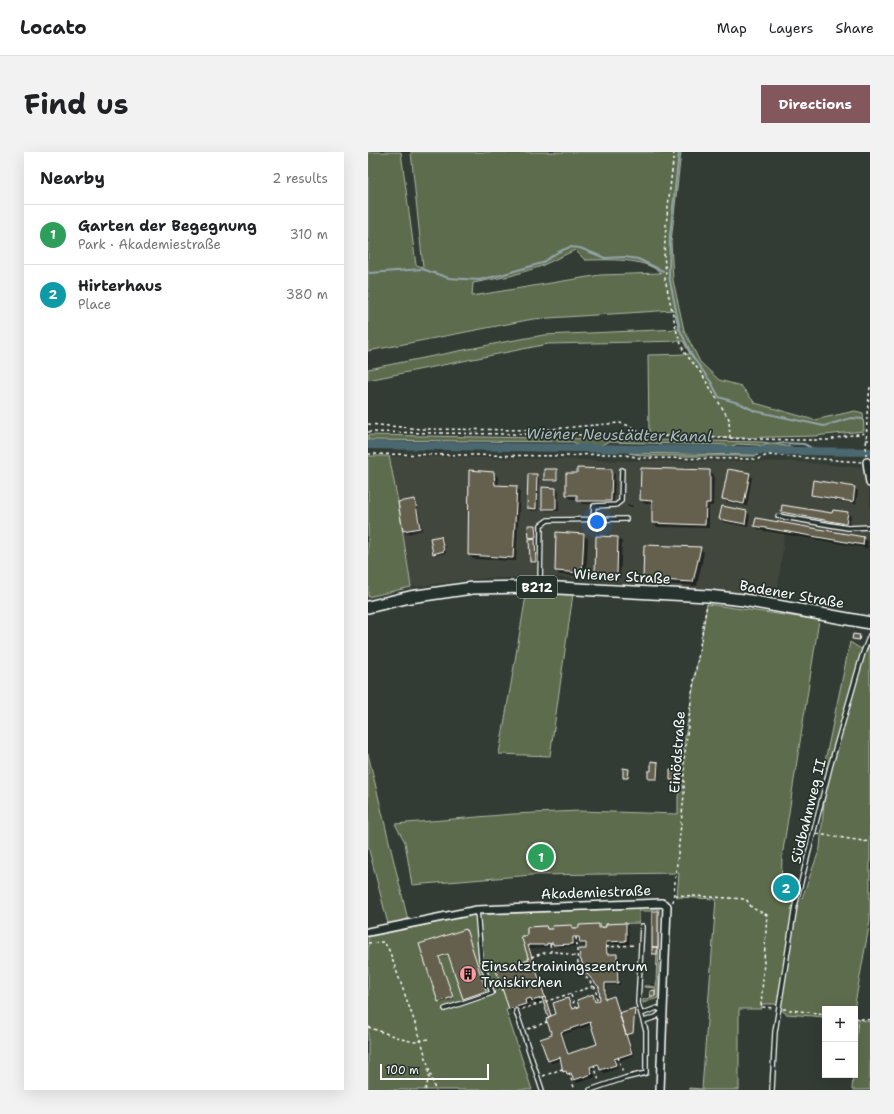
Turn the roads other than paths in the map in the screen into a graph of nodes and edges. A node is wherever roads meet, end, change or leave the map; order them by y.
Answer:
1 (867, 462) road end
2 (622, 470) dead end
3 (870, 483) edge
4 (778, 516) dead end
5 (593, 519) junction
6 (626, 519) dead end
7 (870, 528) edge
8 (540, 587) junction
9 (708, 596) joint
10 (368, 606) edge
11 (870, 624) edge
12 (870, 635) edge
13 (477, 910) junction
14 (642, 926) dead end
15 (368, 932) edge
16 (445, 1009) dead end
17 (516, 1011) road end
18 (663, 1011) junction
19 (641, 1014) junction
20 (644, 1021) junction
21 (542, 1090) edge
22 (590, 1090) edge
23 (660, 1090) edge
24 (772, 1090) edge

1 - 3 street
2 - 5 lane
4 - 7 lane
5 - 6 lane
5 - 8 lane
8 - 9 main road, Wiener Straße / B212
8 - 10 main road, Wiener Straße / B212
9 - 11 main road, Badener Straße / B212
12 - 24 lane, Südbahnweg II
13 - 15 street, Akademiestraße
13 - 16 lane
13 - 18 street, Akademiestraße
14 - 19 lane
17 - 21 lane
18 - 19 lane
18 - 20 lane
18 - 23 street, Akademiestraße
19 - 20 lane
20 - 22 lane

